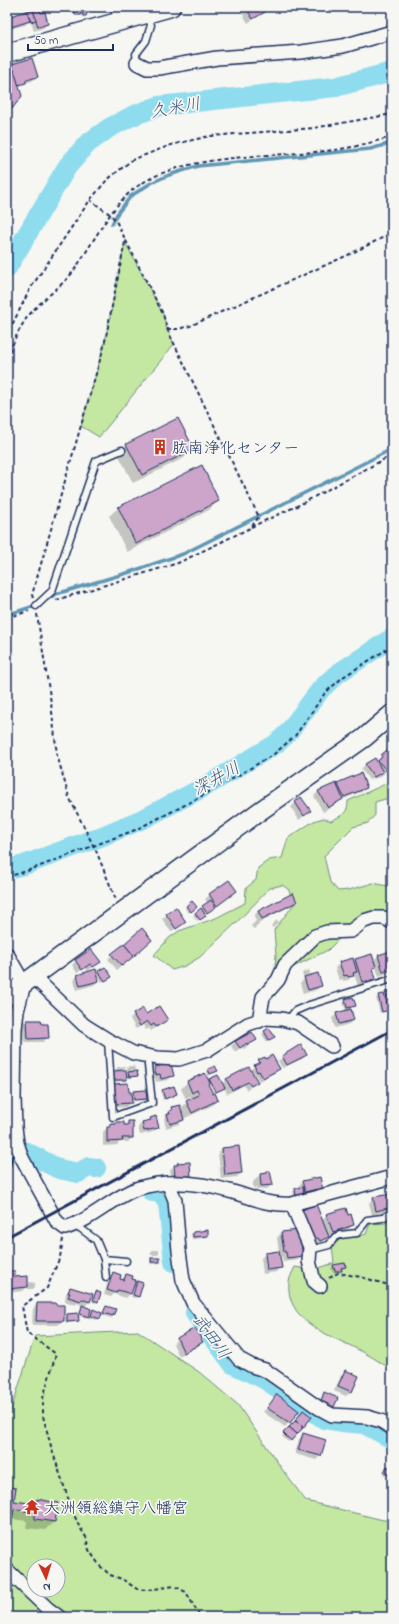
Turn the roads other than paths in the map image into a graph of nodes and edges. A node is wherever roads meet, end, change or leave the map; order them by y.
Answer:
1 (168, 8) edge
2 (119, 14) edge
3 (148, 14) junction
4 (392, 32) edge
5 (7, 53) edge
6 (137, 63) joint
7 (122, 450) dead end
8 (36, 606) road end
9 (392, 714) edge
10 (392, 922) edge
11 (7, 954) edge
12 (392, 979) edge
13 (29, 981) junction
14 (7, 996) edge
15 (259, 1021) junction
16 (287, 1021) junction
17 (108, 1040) junction
18 (332, 1046) dead end
19 (147, 1056) junction
20 (14, 1127) junction
21 (7, 1143) edge
22 (7, 1164) edge
23 (392, 1177) edge
24 (168, 1183) junction
25 (292, 1204) junction
26 (392, 1214) edge
27 (70, 1226) junction
28 (310, 1250) junction
29 (104, 1259) junction
30 (126, 1261) dead end
31 (106, 1277) dead end
32 (320, 1286) road end
33 (7, 1366) edge
34 (7, 1391) edge
35 (392, 1428) edge
36 (7, 1570) edge
37 (59, 1617) edge

1 - 3 street
2 - 3 street
2 - 5 street
3 - 6 lane
4 - 6 street
7 - 8 lane
9 - 13 street
10 - 15 street
11 - 13 street
12 - 16 lane
13 - 14 street
13 - 17 street
13 - 20 street
15 - 16 street
15 - 19 street
16 - 18 street
17 - 19 street
17 - 19 lane
20 - 21 street
20 - 22 lane
20 - 27 street
23 - 25 street
24 - 25 street
24 - 27 street
24 - 35 street
25 - 28 street
26 - 28 lane
27 - 29 lane
28 - 32 street
29 - 30 lane
29 - 31 lane
33 - 34 lane
36 - 37 street

